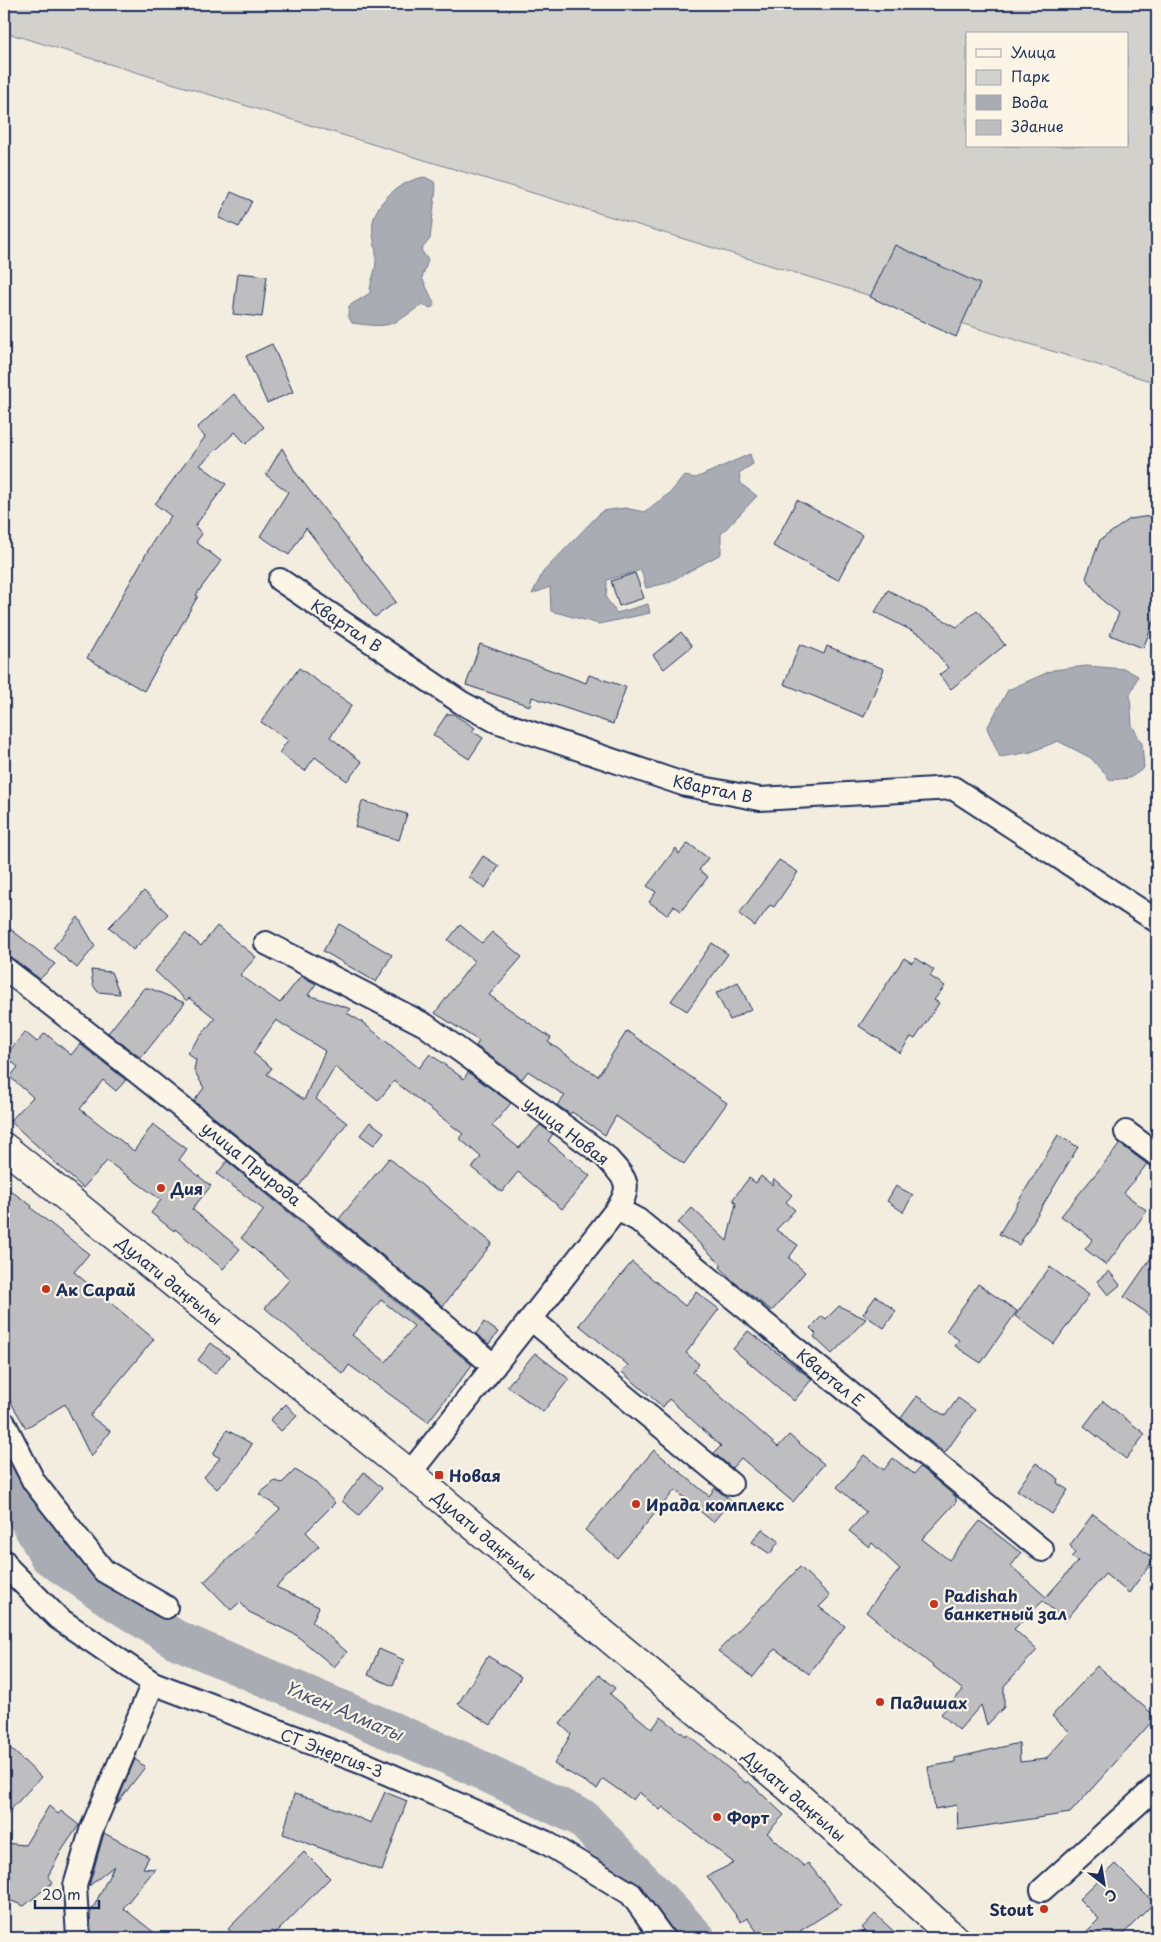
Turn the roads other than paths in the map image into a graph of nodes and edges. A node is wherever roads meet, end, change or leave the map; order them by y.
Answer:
1 (280, 580) dead end
2 (1157, 921) edge
3 (266, 943) dead end
4 (4, 968) edge
5 (1126, 1132) dead end
6 (4, 1146) edge
7 (1157, 1155) edge
8 (617, 1209) junction
9 (530, 1319) junction
10 (494, 1366) junction
11 (4, 1423) edge
12 (410, 1474) junction
13 (731, 1484) dead end
14 (1042, 1550) dead end
15 (4, 1561) edge
16 (166, 1607) dead end
17 (153, 1683) junction
18 (1157, 1786) edge
19 (1042, 1890) dead end
20 (78, 1938) edge
21 (663, 1938) edge
22 (954, 1938) edge

1 - 2 street, Квартал В
3 - 8 street, улица Новая
4 - 10 street, улица Природа
5 - 7 street
6 - 12 main road, Дулати даңғылы
8 - 9 street, улица Новая
8 - 14 street, Квартал Е
9 - 10 street, улица Новая
9 - 13 street
10 - 12 street, улица Новая
11 - 16 street
12 - 22 main road, Дулати даңғылы
15 - 17 street, СТ Энергия-3
17 - 20 street
17 - 21 street, СТ Энергия-3
18 - 19 street

